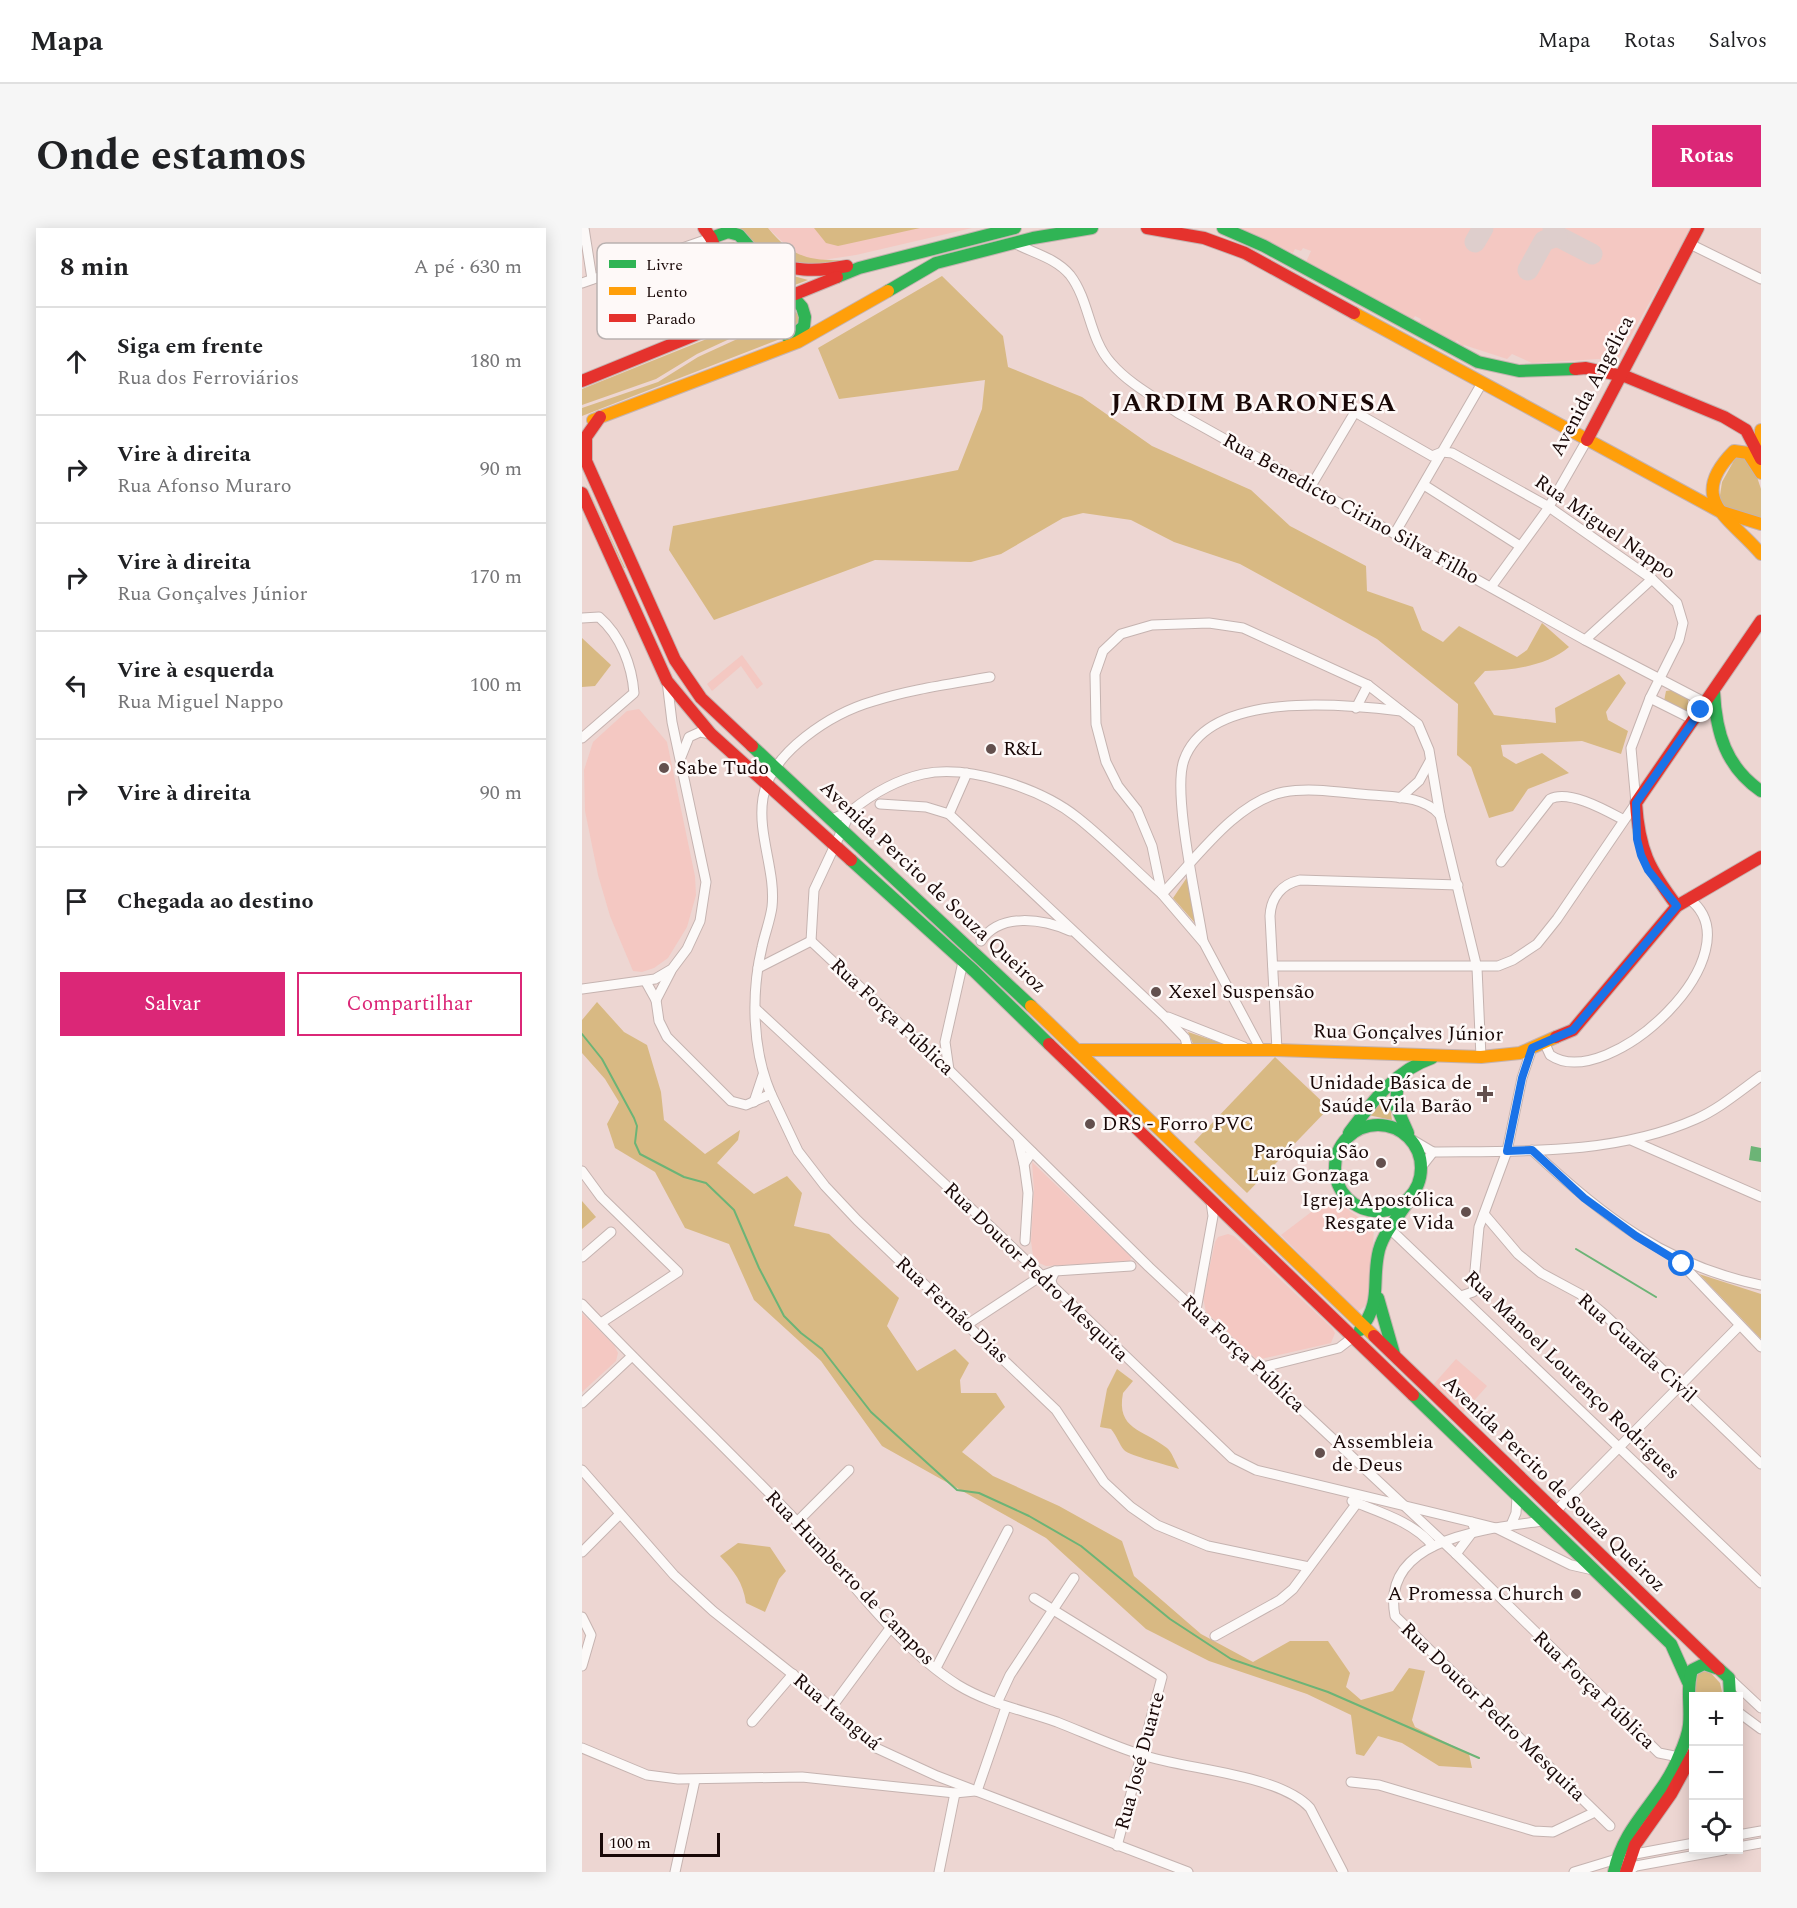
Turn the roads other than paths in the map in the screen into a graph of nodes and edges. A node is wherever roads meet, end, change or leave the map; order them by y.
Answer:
1 (584, 228) edge
2 (1015, 228) edge
3 (1092, 228) edge
4 (1147, 228) edge
5 (1223, 228) edge
6 (1698, 228) edge
7 (728, 232) junction
8 (707, 233) edge
9 (1033, 238) junction
10 (682, 243) edge
11 (718, 243) edge
12 (746, 243) edge
13 (1014, 243) junction
14 (1690, 243) junction
15 (1030, 251) junction
16 (887, 259) junction
17 (795, 270) edge
18 (597, 277) edge
19 (592, 279) junction
20 (1761, 279) edge
21 (582, 283) edge
22 (795, 295) edge
23 (795, 299) edge
24 (795, 304) edge
25 (802, 307) junction
26 (795, 337) edge
27 (686, 339) edge
28 (697, 339) edge
29 (790, 339) edge
30 (1619, 375) junction
31 (703, 378) junction
32 (582, 381) edge
33 (1482, 383) junction
34 (582, 387) edge
35 (600, 417) junction
36 (582, 425) edge
37 (1761, 430) edge
38 (1587, 440) junction
39 (1442, 452) junction
40 (1761, 460) edge
41 (1761, 474) edge
42 (1424, 485) junction
43 (1311, 486) junction
44 (582, 494) edge
45 (1548, 507) junction
46 (1719, 511) junction
47 (1761, 524) edge
48 (1395, 533) junction
49 (1520, 546) junction
50 (1761, 554) edge
51 (1652, 579) junction
52 (1491, 587) junction
53 (582, 618) edge
54 (1761, 621) edge
55 (1585, 640) junction
56 (990, 677) dead end
57 (1660, 680) junction
58 (667, 681) junction
59 (1368, 685) junction
60 (1650, 698) junction
61 (1704, 706) junction
62 (1356, 708) junction
63 (1403, 711) junction
64 (1716, 722) junction
65 (711, 734) junction
66 (582, 738) edge
67 (681, 759) junction
68 (774, 761) junction
69 (1430, 761) junction
70 (967, 773) junction
71 (767, 784) junction
72 (1761, 791) edge
73 (873, 795) junction
74 (1400, 798) junction
75 (861, 803) junction
76 (1636, 803) junction
77 (880, 804) junction
78 (851, 811) junction
79 (949, 814) junction
80 (1440, 815) junction
81 (832, 819) junction
82 (1624, 820) junction
83 (843, 828) junction
84 (835, 846) junction
85 (1761, 857) edge
86 (1502, 862) dead end
87 (1191, 865) junction
88 (1458, 885) junction
89 (1162, 894) junction
90 (1707, 895) junction
91 (1688, 898) junction
92 (1677, 906) junction
93 (1055, 913) junction
94 (1049, 924) junction
95 (1078, 935) junction
96 (981, 940) junction
97 (812, 941) junction
98 (1204, 943) junction
99 (967, 945) junction
100 (977, 954) junction
101 (963, 962) junction
102 (1273, 966) junction
103 (758, 968) junction
104 (1477, 968) junction
105 (672, 969) junction
106 (974, 971) junction
107 (646, 982) junction
108 (582, 989) edge
109 (958, 994) junction
110 (657, 1000) junction
111 (1034, 1008) junction
112 (756, 1009) junction
113 (1163, 1015) junction
114 (771, 1023) junction
115 (757, 1028) junction
116 (945, 1042) junction
117 (1545, 1044) junction
118 (1532, 1048) junction
119 (1639, 1048) dead end
120 (1078, 1050) junction
121 (1185, 1050) junction
122 (1256, 1050) junction
123 (1277, 1050) junction
124 (1122, 1051) junction
125 (931, 1053) junction
126 (1442, 1056) junction
127 (1481, 1056) junction
128 (949, 1070) junction
129 (1100, 1071) junction
130 (763, 1075) junction
131 (1761, 1076) edge
132 (1398, 1078) junction
133 (771, 1095) junction
134 (1103, 1095) junction
135 (754, 1102) junction
136 (1018, 1139) junction
137 (1411, 1139) junction
138 (1634, 1141) junction
139 (1343, 1143) junction
140 (1532, 1150) junction
141 (1507, 1151) junction
142 (1032, 1152) junction
143 (1434, 1152) junction
144 (1024, 1164) junction
145 (1422, 1166) junction
146 (582, 1171) edge
147 (1415, 1191) junction
148 (1761, 1197) edge
149 (1210, 1202) junction
150 (1352, 1202) junction
151 (1484, 1214) junction
152 (1390, 1229) junction
153 (611, 1232) dead end
154 (1025, 1241) junction
155 (1014, 1248) junction
156 (1137, 1255) junction
157 (1022, 1256) junction
158 (582, 1257) edge
159 (1676, 1259) junction
160 (1131, 1266) junction
161 (1149, 1267) junction
162 (1055, 1271) junction
163 (1041, 1276) junction
164 (1761, 1285) edge
165 (1053, 1288) junction
166 (1461, 1296) junction
167 (1378, 1298) junction
168 (582, 1304) edge
169 (1196, 1310) junction
170 (601, 1323) junction
171 (968, 1324) junction
172 (1364, 1326) junction
173 (1739, 1326) junction
174 (1352, 1338) junction
175 (1761, 1347) edge
176 (632, 1356) junction
177 (1396, 1359) junction
178 (1259, 1368) junction
179 (1680, 1386) junction
180 (582, 1403) edge
181 (1619, 1448) junction
182 (1761, 1464) edge
183 (582, 1470) edge
184 (849, 1470) dead end
185 (1517, 1497) junction
186 (1359, 1499) junction
187 (1403, 1504) junction
188 (1555, 1512) junction
189 (619, 1515) junction
190 (1542, 1521) junction
191 (797, 1522) junction
192 (1472, 1522) junction
193 (1510, 1526) junction
194 (1496, 1528) junction
195 (1008, 1530) dead end
196 (1473, 1534) junction
197 (1443, 1543) junction
198 (1433, 1546) junction
199 (582, 1552) edge
200 (1456, 1554) junction
201 (1309, 1567) junction
202 (1595, 1571) junction
203 (1074, 1578) dead end
204 (1761, 1583) edge
205 (1034, 1598) dead end
206 (1054, 1611) junction
207 (582, 1617) edge
208 (893, 1628) junction
209 (1215, 1636) dead end
210 (582, 1666) edge
211 (936, 1668) junction
212 (1719, 1669) junction
213 (793, 1674) junction
214 (1729, 1678) junction
215 (1690, 1692) edge
216 (1730, 1692) edge
217 (1002, 1705) junction
218 (831, 1708) junction
219 (1761, 1709) edge
220 (1743, 1711) edge
221 (1743, 1715) edge
222 (752, 1722) dead end
223 (1689, 1726) edge
224 (1761, 1729) edge
225 (582, 1748) edge
226 (1142, 1756) junction
227 (1679, 1757) junction
228 (1689, 1761) edge
229 (945, 1779) junction
230 (695, 1780) junction
231 (1351, 1782) dead end
232 (938, 1791) junction
233 (977, 1791) junction
234 (955, 1793) junction
235 (1595, 1812) junction
236 (1610, 1826) dead end
237 (1761, 1831) edge
238 (1743, 1834) edge
239 (1761, 1843) edge
240 (1689, 1844) edge
241 (1117, 1846) junction
242 (1743, 1846) edge
243 (1702, 1854) edge
244 (1630, 1855) junction
245 (1617, 1859) junction
246 (675, 1872) edge
247 (939, 1872) edge
248 (1188, 1872) edge
249 (1343, 1872) edge
250 (1574, 1872) edge
251 (1614, 1872) edge
252 (1626, 1872) edge

1 - 19 street
2 - 16 main road
3 - 9 main road
4 - 33 main road
5 - 30 main road
6 - 14 main road, Avenida Angélica
7 - 8 main road
7 - 11 main road
7 - 12 main road
8 - 10 street
9 - 13 main road
9 - 15 street
13 - 15 street
13 - 31 main road
14 - 20 street
14 - 30 main road, Avenida Angélica
15 - 43 street, Rua Benedicto Cirino Silva Filho
16 - 17 main road
16 - 22 main road
18 - 19 street
19 - 21 street
23 - 25 main road
24 - 25 main road
25 - 26 main road
27 - 32 main road
28 - 34 main road
29 - 31 main road
30 - 38 main road, Avenida Angélica
30 - 40 main road
31 - 35 main road
33 - 38 main road
33 - 39 street
35 - 36 main road
35 - 68 main road, Avenida Percito de Souza Queiroz
37 - 40 main road
38 - 45 street, Avenida Angélica
38 - 46 main road
39 - 42 street
39 - 43 street, Rua Miguel Nappo
39 - 45 street, Rua Miguel Nappo
41 - 46 main road
42 - 48 street
42 - 49 street
43 - 48 street, Rua Benedicto Cirino Silva Filho
44 - 58 main road, Avenida Percito de Souza Queiroz
45 - 49 street, Avenida Angélica
45 - 51 street, Rua Miguel Nappo
46 - 47 main road
46 - 50 main road
48 - 52 street, Rua Benedicto Cirino Silva Filho
49 - 52 street, Avenida Angélica
51 - 55 street
51 - 57 street, Rua Miguel Nappo
52 - 55 street, Rua Benedicto Cirino Silva Filho
53 - 66 street
54 - 61 main road
55 - 57 street, Rua Benedicto Cirino Silva Filho
56 - 68 street
57 - 60 street, Rua Miguel Nappo
57 - 61 street, Rua Benedicto Cirino Silva Filho
58 - 65 main road, Avenida Percito de Souza Queiroz
58 - 67 street
59 - 62 street
59 - 63 street
59 - 89 street
60 - 61 street
60 - 76 street, Rua Miguel Nappo
61 - 64 main road
61 - 64 main road
61 - 76 main road
62 - 63 street
62 - 87 street
63 - 69 street
64 - 72 main road
65 - 67 street
65 - 71 main road, Avenida Percito de Souza Queiroz
67 - 105 street
68 - 71 street
68 - 81 main road, Avenida Percito de Souza Queiroz
69 - 74 street
69 - 80 street
70 - 73 street
70 - 79 street
70 - 89 street
71 - 84 main road, Avenida Percito de Souza Queiroz
71 - 103 street
73 - 75 street
73 - 77 street
74 - 80 street
74 - 87 street
75 - 77 street
75 - 78 street
76 - 82 street
76 - 92 main road, Rua Miguel Nappo
77 - 79 street
78 - 81 street
78 - 83 street
79 - 93 street
80 - 88 street
81 - 83 main road, Avenida Percito de Souza Queiroz
82 - 86 street
82 - 104 street
83 - 84 street
83 - 99 main road, Avenida Percito de Souza Queiroz
84 - 97 street
84 - 101 main road, Avenida Percito de Souza Queiroz
85 - 90 main road, Rua Gonçalves Júnior
87 - 89 street
87 - 98 street
88 - 102 street
88 - 104 street
89 - 98 street
90 - 91 main road, Rua Gonçalves Júnior
90 - 91 street
91 - 92 main road, Rua Gonçalves Júnior
92 - 117 main road, Rua Gonçalves Júnior
93 - 94 street
93 - 95 street
94 - 95 street
94 - 96 street
95 - 113 street
96 - 99 street
96 - 100 street
97 - 103 street
97 - 125 street, Rua Força Pública
98 - 122 street
99 - 100 main road, Avenida Percito de Souza Queiroz
100 - 111 main road, Avenida Percito de Souza Queiroz
101 - 106 main road, Avenida Percito de Souza Queiroz
101 - 109 street
102 - 104 street
102 - 123 street
103 - 112 street
104 - 127 street
105 - 107 street
105 - 110 street
106 - 109 street
106 - 111 main road
106 - 134 main road, Avenida Percito de Souza Queiroz
107 - 108 street
107 - 110 street
109 - 116 street
110 - 135 street
111 - 120 main road, Avenida Percito de Souza Queiroz
112 - 114 street, Rua Doutor Pedro Mesquita
112 - 115 street
113 - 121 street
113 - 122 street
114 - 115 street
114 - 155 street, Rua Doutor Pedro Mesquita
115 - 130 street
116 - 125 street
116 - 128 street
117 - 118 main road, Rua Gonçalves Júnior
117 - 119 street
118 - 127 main road, Rua Gonçalves Júnior
118 - 141 street
120 - 124 main road, Rua Gonçalves Júnior
120 - 129 main road, Avenida Percito de Souza Queiroz
121 - 122 main road, Rua Gonçalves Júnior
121 - 124 main road, Rua Gonçalves Júnior
122 - 123 main road, Rua Gonçalves Júnior
123 - 126 main road, Rua Gonçalves Júnior
124 - 129 main road
125 - 128 street, Rua Força Pública
126 - 127 main road, Rua Gonçalves Júnior
126 - 132 main road
128 - 136 street, Rua Força Pública
129 - 134 main road
129 - 172 main road, Avenida Percito de Souza Queiroz
130 - 133 street, Rua Fernão Dias
130 - 135 street
131 - 138 street
132 - 137 main road
132 - 139 main road
133 - 135 street
133 - 171 street, Rua Fernão Dias
134 - 149 main road, Avenida Percito de Souza Queiroz
136 - 142 street, Rua Força Pública
136 - 144 street
137 - 139 main road
137 - 143 street
137 - 145 main road
138 - 140 street
138 - 148 street
139 - 150 main road
140 - 141 street
140 - 159 street
141 - 143 street
141 - 151 street
142 - 144 street
142 - 156 street, Rua Força Pública
143 - 145 street
144 - 154 street
145 - 147 main road
146 - 170 street
147 - 150 main road
147 - 152 main road
149 - 169 street
149 - 174 main road, Avenida Percito de Souza Queiroz
150 - 152 main road, Rua Manoel Lourenço Rodrigues
151 - 166 street
151 - 179 street, Rua Guarda Civil
152 - 166 street, Rua Manoel Lourenço Rodrigues
152 - 167 main road
153 - 158 street
154 - 155 street
154 - 157 street
155 - 157 street, Rua Doutor Pedro Mesquita
156 - 160 street
156 - 161 street, Rua Força Pública
157 - 163 street, Rua Doutor Pedro Mesquita
159 - 164 street
159 - 173 street
160 - 161 street
160 - 162 street
161 - 169 street, Rua Força Pública
162 - 163 street
162 - 165 street
163 - 165 street, Rua Doutor Pedro Mesquita
163 - 171 street
165 - 186 street, Rua Doutor Pedro Mesquita
166 - 181 street, Rua Manoel Lourenço Rodrigues
167 - 172 main road
167 - 177 main road
168 - 170 street, Rua Humberto de Campos
169 - 178 street, Rua Força Pública
170 - 176 street, Rua Humberto de Campos
171 - 201 street, Rua Fernão Dias
172 - 174 main road
172 - 177 main road, Avenida Percito de Souza Queiroz
173 - 175 street
173 - 179 street
174 - 178 street
174 - 185 main road, Avenida Percito de Souza Queiroz
176 - 180 street
176 - 191 street, Rua Humberto de Campos
177 - 188 main road, Avenida Percito de Souza Queiroz
178 - 187 street, Rua Força Pública
179 - 181 street
179 - 182 street, Rua Guarda Civil
181 - 188 street
181 - 204 street, Rua Manoel Lourenço Rodrigues
183 - 189 street, Rua Itanguá
184 - 191 street
185 - 190 main road, Avenida Percito de Souza Queiroz
185 - 193 street
186 - 187 street
186 - 198 street
186 - 201 street
187 - 192 street
187 - 197 street, Rua Força Pública
188 - 212 main road, Avenida Percito de Souza Queiroz
189 - 199 street
189 - 213 street, Rua Itanguá
190 - 193 street, Rua Doutor Pedro Mesquita
190 - 202 main road, Avenida Percito de Souza Queiroz
191 - 208 street, Rua Humberto de Campos
192 - 194 street
192 - 196 street
193 - 194 street, Rua Doutor Pedro Mesquita
194 - 196 street, Rua Doutor Pedro Mesquita
194 - 202 street
195 - 211 street
196 - 197 street, Rua Doutor Pedro Mesquita
196 - 200 street
197 - 198 street, Rua Doutor Pedro Mesquita
197 - 200 street, Rua Força Pública
198 - 235 street, Rua Doutor Pedro Mesquita
200 - 227 street, Rua Força Pública
201 - 209 street
202 - 215 main road, Avenida Percito de Souza Queiroz
203 - 206 street
205 - 206 street
206 - 217 street
206 - 226 street, Rua José Duarte
207 - 210 street
208 - 211 street, Rua Humberto de Campos
208 - 218 street
211 - 217 street, Rua Humberto de Campos
212 - 214 main road, Avenida Percito de Souza Queiroz
212 - 215 main road
213 - 218 street, Rua Itanguá
213 - 222 street
214 - 216 main road
214 - 219 street
217 - 226 street, Rua Humberto de Campos
217 - 233 street
218 - 229 street, Rua Itanguá
219 - 220 street
221 - 224 street
223 - 227 main road
225 - 230 street
226 - 241 street, Rua José Duarte
226 - 249 street, Rua Humberto de Campos
227 - 245 main road
228 - 244 main road
229 - 232 street
229 - 233 street, Rua Itanguá
230 - 232 street
230 - 246 street
231 - 235 street
232 - 234 street
233 - 234 street
233 - 241 street, Rua Itanguá
234 - 247 street
235 - 236 street, Rua Doutor Pedro Mesquita
237 - 238 street
239 - 242 street
240 - 244 street
241 - 248 street, Rua Itanguá
243 - 252 street
244 - 245 street
244 - 252 main road
245 - 250 street
245 - 251 main road

